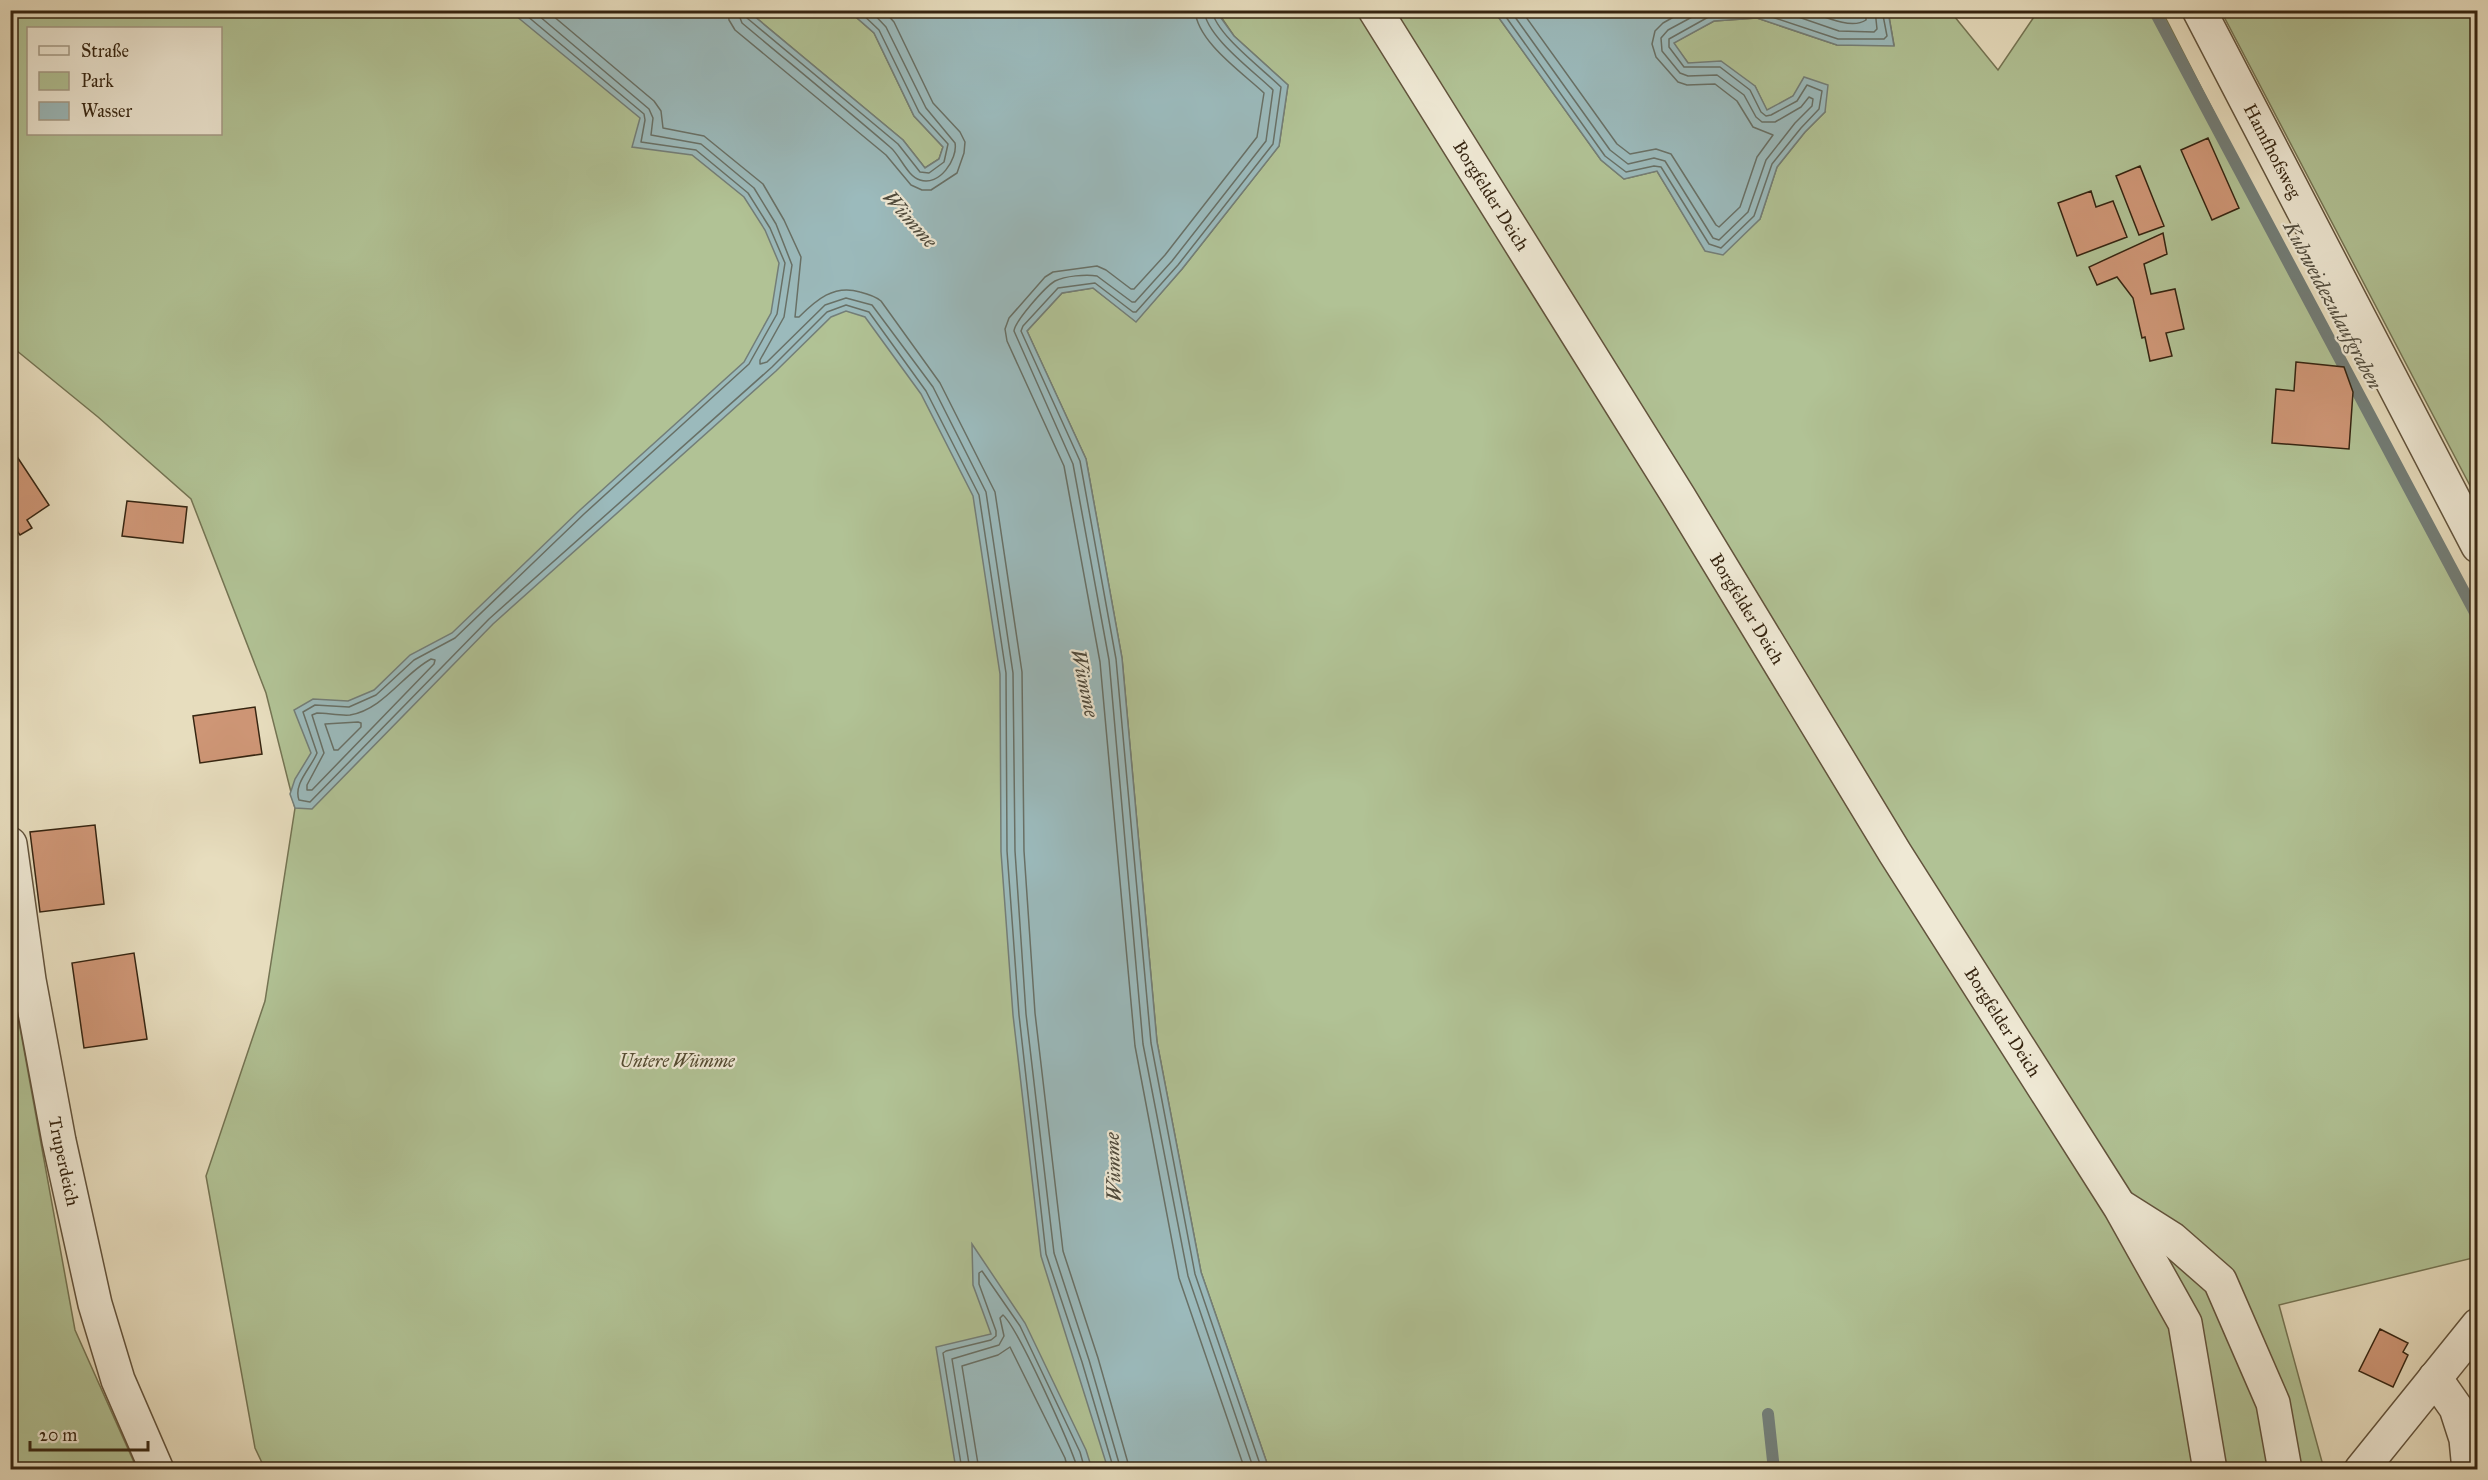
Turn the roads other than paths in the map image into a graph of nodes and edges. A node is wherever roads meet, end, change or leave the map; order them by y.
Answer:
1 (1375, 10) edge
2 (2199, 10) edge
3 (2478, 546) edge
4 (10, 844) edge
5 (2120, 1207) junction
6 (2478, 1325) edge
7 (2435, 1378) junction
8 (157, 1470) edge
9 (2210, 1470) edge
10 (2284, 1470) edge
11 (2361, 1470) edge
12 (2469, 1470) edge

1 - 5 street, Borgfelder Deich
2 - 3 street, Hamfhofsweg
4 - 8 street, Truperdeich
5 - 9 street, Borgfelder Deich
5 - 10 street, Borgfelder Deich
6 - 7 street
7 - 11 street
7 - 12 street

